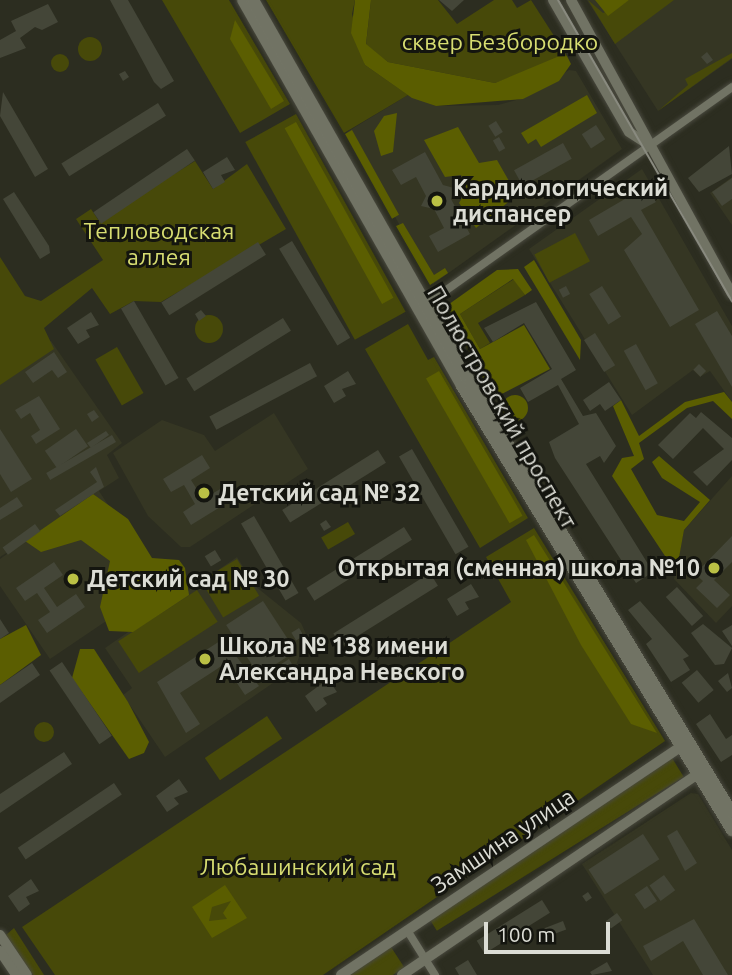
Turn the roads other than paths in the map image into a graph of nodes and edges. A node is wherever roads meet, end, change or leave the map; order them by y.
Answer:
1 (243, 0) edge
2 (253, 0) edge
3 (553, 0) edge
4 (571, 0) edge
5 (732, 86) edge
6 (649, 145) junction
7 (732, 294) edge
8 (423, 307) junction
9 (685, 744) junction
10 (702, 772) junction
11 (732, 813) edge
12 (732, 830) edge
13 (408, 930) junction
14 (0, 935) edge
15 (0, 951) edge
16 (425, 959) junction
17 (16, 975) edge
18 (27, 975) edge
19 (341, 975) edge
20 (402, 975) edge
21 (435, 975) edge

1 - 8 main road, Полюстровский проспект
2 - 8 main road, Полюстровский проспект
3 - 6 street
4 - 6 street
5 - 6 street
6 - 7 street
6 - 8 street
8 - 9 main road, Полюстровский проспект
9 - 10 main road, Полюстровский проспект
9 - 13 street, Замшина улица
10 - 11 main road, Полюстровский проспект
10 - 12 main road, Полюстровский проспект
10 - 16 street
13 - 16 street
13 - 19 street, Замшина улица
14 - 18 street
15 - 17 street
16 - 20 street
16 - 21 street

